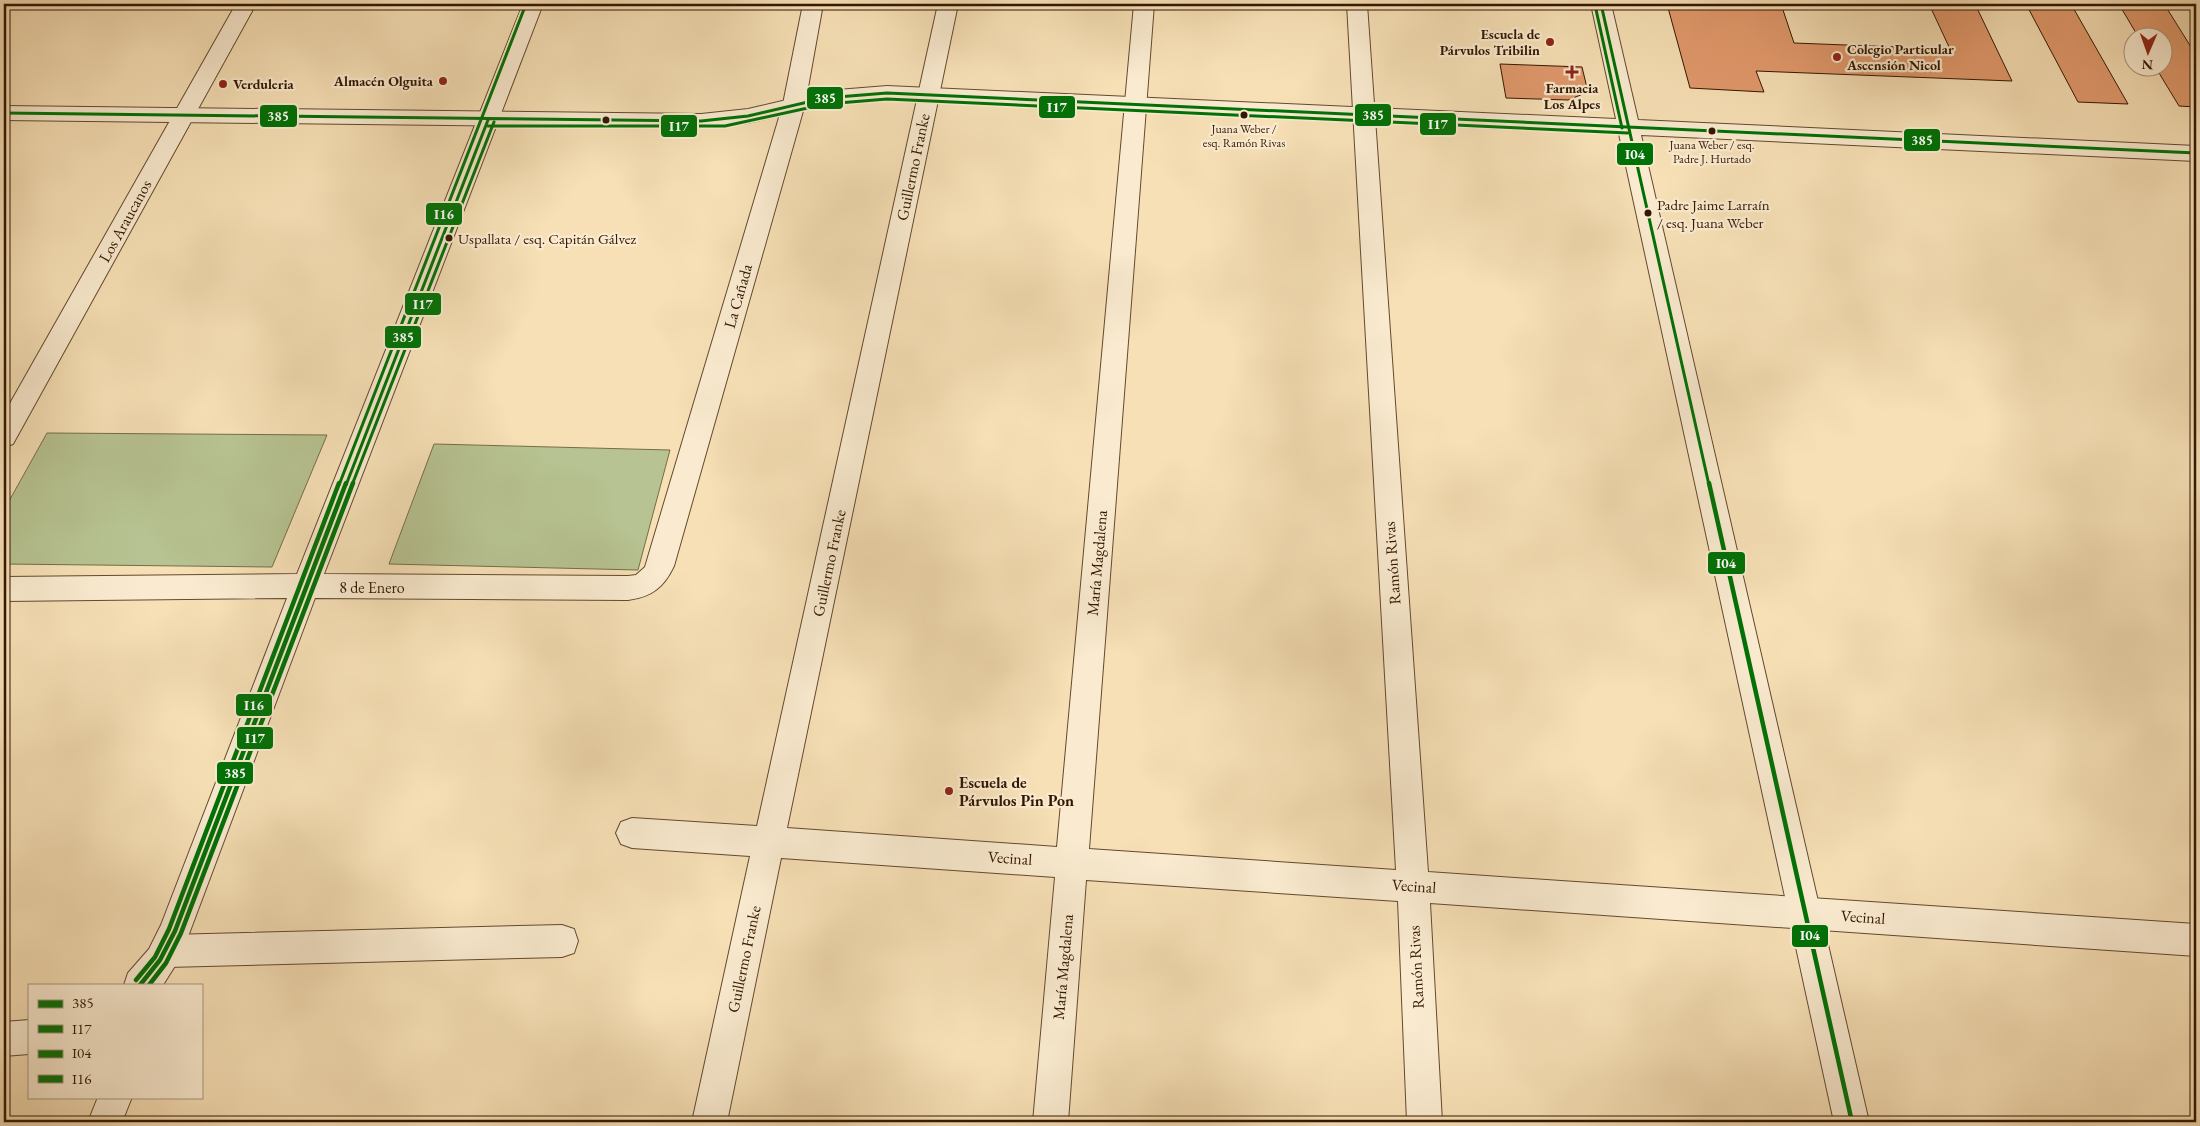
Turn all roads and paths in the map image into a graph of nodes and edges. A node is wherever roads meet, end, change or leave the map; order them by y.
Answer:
1 (246, 4) edge
2 (533, 4) edge
3 (814, 4) edge
4 (948, 4) edge
5 (1144, 4) edge
6 (1357, 4) edge
7 (1602, 4) edge
8 (928, 95) junction
9 (794, 104) junction
10 (1136, 104) junction
11 (4, 112) edge
12 (1364, 115) junction
13 (184, 116) junction
14 (488, 120) junction
15 (1628, 127) junction
16 (2196, 153) edge
17 (4, 438) edge
18 (649, 582) joint
19 (306, 586) junction
20 (4, 589) edge
21 (632, 833) dead end
22 (769, 842) junction
23 (1072, 863) junction
24 (1413, 886) junction
25 (1805, 914) junction
26 (2196, 940) edge
27 (562, 942) dead end
28 (167, 951) junction
29 (141, 984) edge
30 (28, 1037) edge
31 (4, 1039) edge
32 (115, 1098) edge
33 (105, 1122) edge
34 (710, 1122) edge
35 (1050, 1122) edge
36 (1424, 1122) edge
37 (1852, 1122) edge

1 - 13 street, Los Araucanos
2 - 14 street
3 - 9 street, La Cañada
4 - 8 street, Guillermo Franke
5 - 10 street, María Magdalena
6 - 12 street, Ramón Rivas
7 - 15 street
8 - 9 street
8 - 10 street
8 - 22 street, Guillermo Franke
9 - 14 street
9 - 18 street, La Cañada
10 - 12 street
10 - 23 street, María Magdalena
11 - 13 street
12 - 15 street
12 - 24 street, Ramón Rivas
13 - 14 street
13 - 17 street, Los Araucanos
14 - 19 street
15 - 16 street
15 - 25 street
18 - 19 street, 8 de Enero
19 - 20 street, 8 de Enero
19 - 28 street
21 - 22 street, Vecinal
22 - 23 street, Vecinal
22 - 34 street, Guillermo Franke
23 - 24 street, Vecinal
23 - 35 street, María Magdalena
24 - 25 street, Vecinal
24 - 36 street, Ramón Rivas
25 - 26 street, Vecinal
25 - 37 street
27 - 28 street
28 - 29 street
30 - 31 street
32 - 33 street

